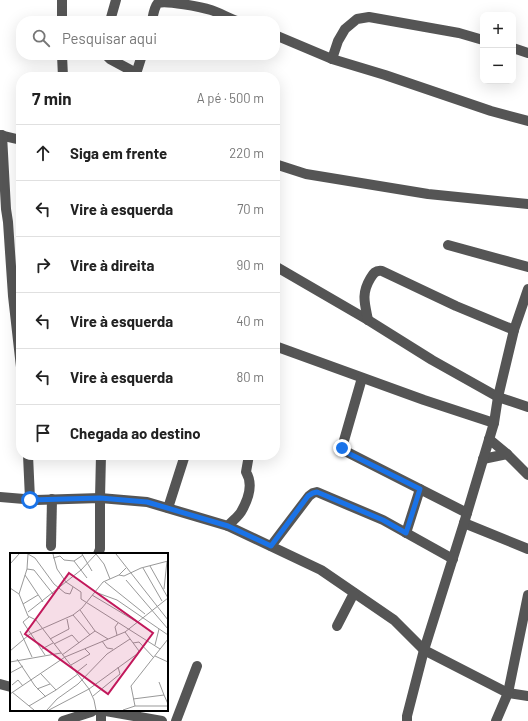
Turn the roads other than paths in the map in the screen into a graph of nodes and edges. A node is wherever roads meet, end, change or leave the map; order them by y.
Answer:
1 (62, 0) edge
2 (116, 0) edge
3 (62, 16) edge
4 (111, 16) edge
5 (153, 16) edge
6 (225, 16) edge
7 (280, 37) edge
8 (480, 39) edge
9 (516, 49) edge
10 (528, 53) edge
11 (332, 59) junction
12 (62, 60) edge
13 (112, 60) edge
14 (140, 60) edge
15 (63, 72) edge
16 (130, 72) edge
17 (136, 72) edge
18 (528, 121) edge
19 (1, 135) edge
20 (16, 139) edge
21 (280, 166) edge
22 (528, 204) edge
23 (448, 245) dead end
24 (528, 267) edge
25 (280, 269) edge
26 (528, 289) edge
27 (526, 303) edge
28 (368, 320) junction
29 (16, 323) edge
30 (514, 330) junction
31 (280, 348) edge
32 (362, 378) junction
33 (498, 397) junction
34 (528, 407) edge
35 (494, 423) junction
36 (489, 439) junction
37 (507, 454) junction
38 (483, 459) junction
39 (28, 460) edge
40 (101, 460) edge
41 (183, 460) edge
42 (248, 460) edge
43 (528, 475) edge
44 (420, 489) junction
45 (0, 497) edge
46 (100, 498) junction
47 (52, 499) junction
48 (30, 500) junction
49 (168, 508) junction
50 (467, 513) junction
51 (464, 523) junction
52 (228, 526) junction
53 (406, 533) junction
54 (51, 546) dead end
55 (271, 546) junction
56 (528, 549) edge
57 (98, 553) edge
58 (453, 559) junction
59 (354, 593) junction
60 (528, 596) edge
61 (337, 626) dead end
62 (424, 650) junction
63 (197, 666) dead end
64 (0, 684) edge
65 (10, 687) edge
66 (508, 693) junction
67 (528, 696) edge
68 (92, 711) edge
69 (100, 711) edge
70 (105, 711) edge
71 (131, 716) edge
72 (63, 721) edge
73 (101, 721) edge
74 (162, 721) edge
75 (176, 721) edge
76 (407, 721) edge
77 (496, 721) edge

1 - 3 street
2 - 4 street
5 - 6 street
7 - 11 street
8 - 11 street
9 - 10 street
11 - 18 street
12 - 15 street
13 - 16 street
14 - 17 street
19 - 20 street
19 - 29 street
21 - 22 street
23 - 24 street
25 - 28 street
26 - 27 street
27 - 30 street
28 - 30 street
28 - 33 street
30 - 33 street
31 - 32 street
32 - 35 street
32 - 44 street
33 - 34 street
33 - 35 street
35 - 36 street
36 - 37 street
36 - 38 street
37 - 38 street
37 - 43 street
38 - 50 street
39 - 48 street
40 - 46 street
41 - 49 street
42 - 52 street
44 - 50 street
44 - 53 street
45 - 48 street
46 - 47 street
46 - 49 street
46 - 57 street
47 - 48 street
47 - 54 street
49 - 52 street
50 - 51 street
51 - 56 street
51 - 58 street
52 - 55 street
53 - 55 street
53 - 58 street
55 - 59 street
58 - 62 street
59 - 61 street
59 - 62 street
60 - 66 street
62 - 66 street
62 - 76 street
63 - 75 street
64 - 65 street
66 - 67 street
66 - 77 street
68 - 72 street
69 - 73 street
70 - 71 street
71 - 74 street

